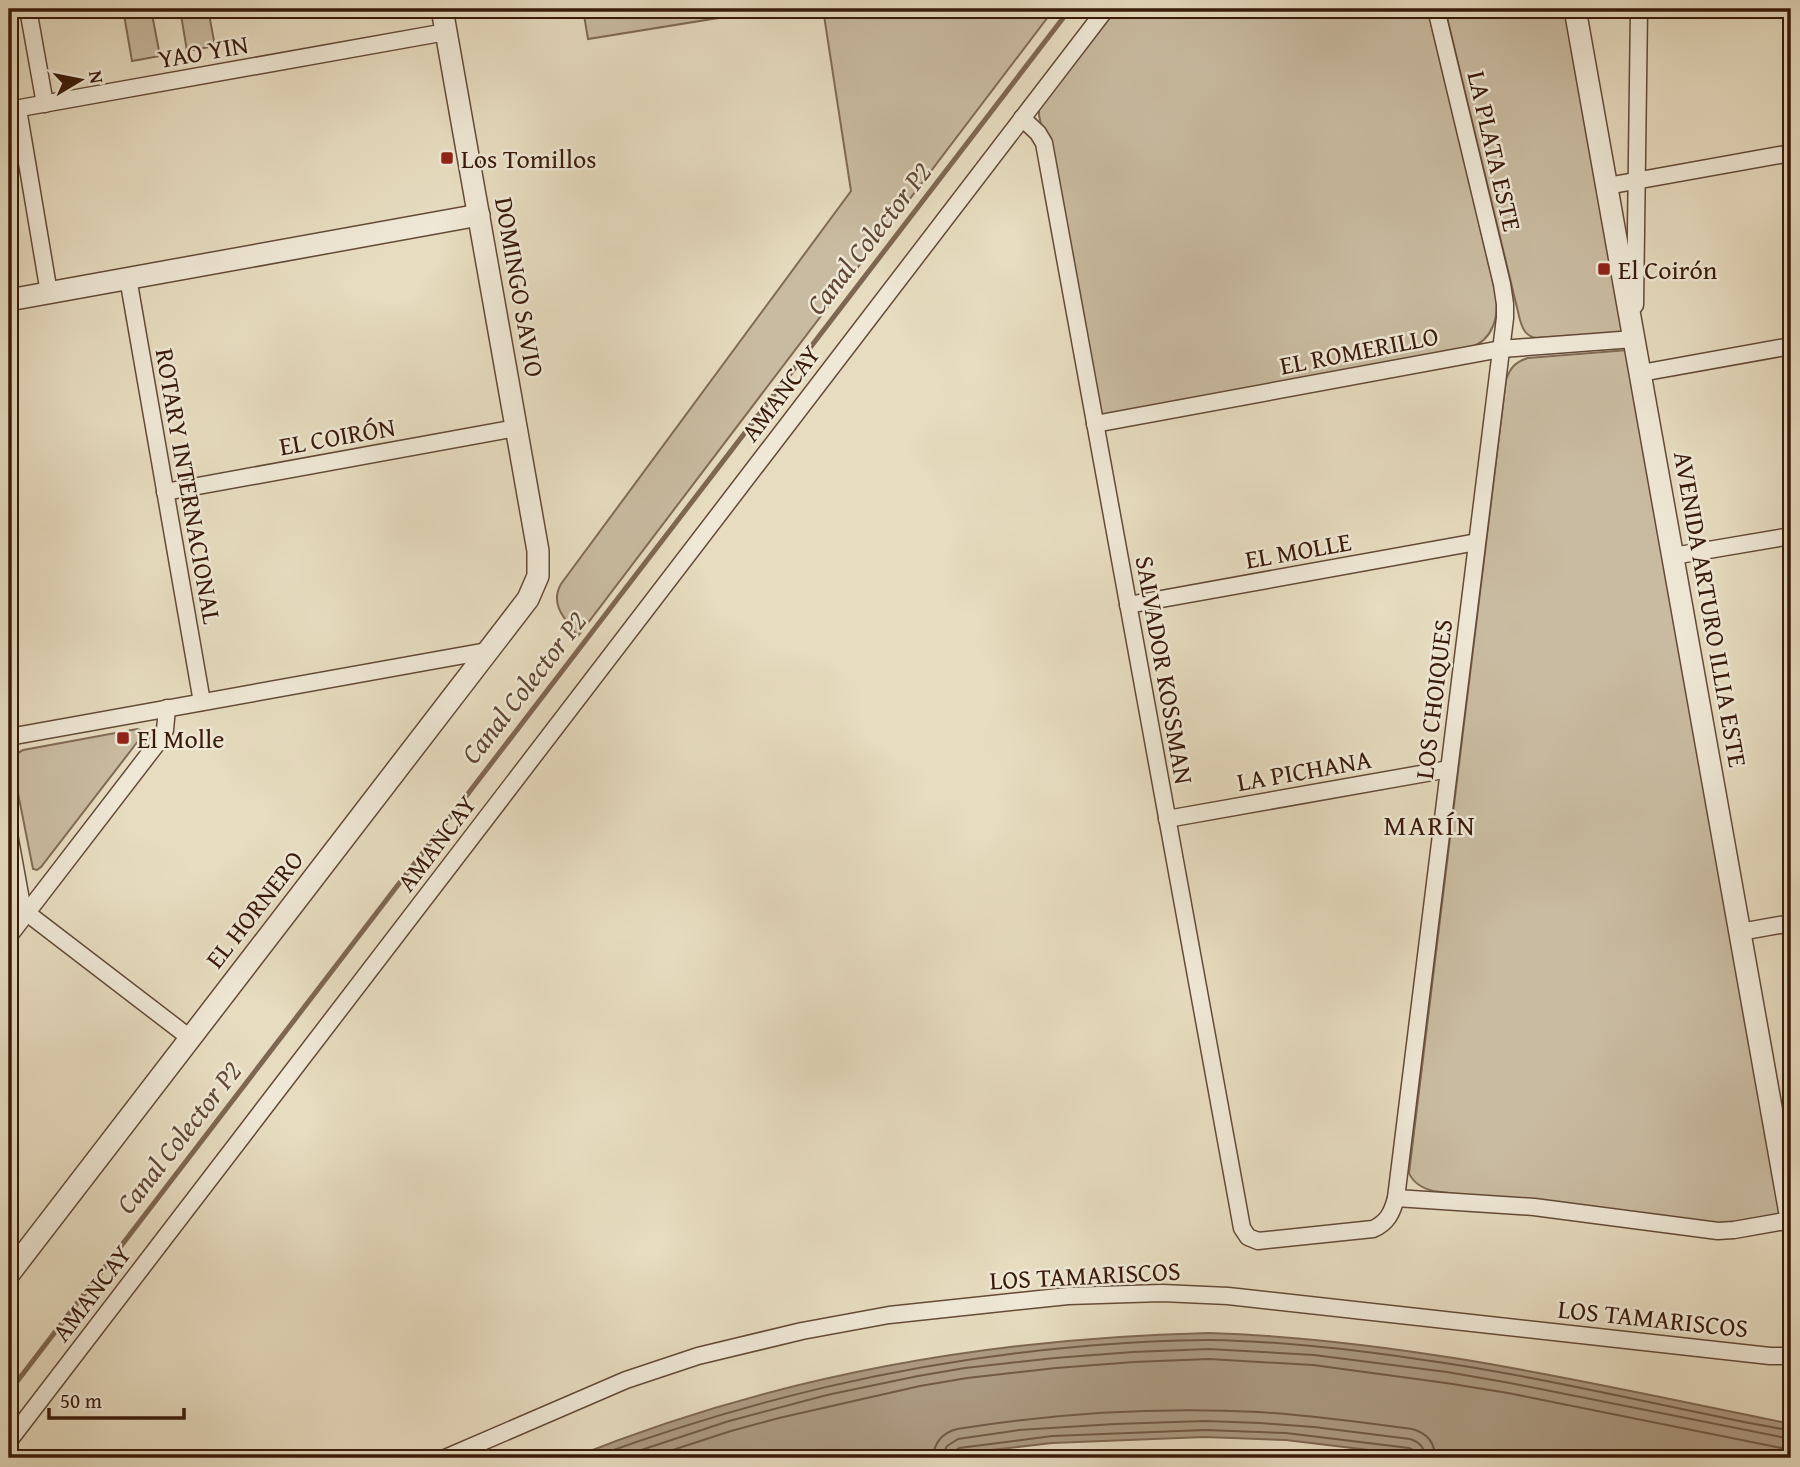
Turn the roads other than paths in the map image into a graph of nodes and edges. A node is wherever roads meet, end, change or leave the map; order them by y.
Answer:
1 (28, 9) edge
2 (442, 9) edge
3 (1106, 9) edge
4 (1436, 9) edge
5 (1575, 9) edge
6 (1639, 9) edge
7 (446, 32) junction
8 (45, 104) junction
9 (13, 110) edge
10 (1022, 118) junction
11 (1791, 153) edge
12 (1636, 181) junction
13 (1607, 186) junction
14 (479, 215) junction
15 (128, 278) junction
16 (49, 293) junction
17 (9, 300) edge
18 (1505, 304) joint
19 (1634, 339) junction
20 (1791, 346) edge
21 (1501, 349) junction
22 (1640, 373) junction
23 (1095, 424) junction
24 (516, 428) junction
25 (165, 492) junction
26 (1791, 536) edge
27 (1477, 542) junction
28 (1673, 556) junction
29 (538, 576) joint
30 (1128, 605) junction
31 (487, 651) junction
32 (202, 702) junction
33 (167, 708) junction
34 (9, 737) edge
35 (1449, 769) junction
36 (1167, 819) junction
37 (9, 835) edge
38 (27, 913) junction
39 (1791, 923) edge
40 (1740, 932) junction
41 (9, 936) edge
42 (190, 1038) junction
43 (1396, 1198) junction
44 (1791, 1220) edge
45 (1386, 1222) joint
46 (9, 1274) edge
47 (1791, 1355) edge
48 (9, 1441) edge
49 (445, 1458) edge

1 - 8 street
2 - 7 street, DOMINGO SAVIO
3 - 10 street, AMANCAY
4 - 18 street, LA PLATA ESTE
5 - 13 street, AVENIDA ARTURO ILLIA ESTE
6 - 12 street
7 - 8 street, YAO YIN
7 - 14 street, DOMINGO SAVIO
8 - 9 street, YAO YIN
9 - 16 street
10 - 23 street, SALVADOR KOSSMAN
10 - 48 street, AMANCAY
11 - 12 street
12 - 13 street
12 - 19 street
13 - 19 street, AVENIDA ARTURO ILLIA ESTE
14 - 15 street
14 - 24 street, DOMINGO SAVIO
15 - 16 street
15 - 25 street, ROTARY INTERNACIONAL
16 - 17 street
18 - 21 street, LOS CHOIQUES
19 - 21 street, EL ROMERILLO
19 - 22 street, AVENIDA ARTURO ILLIA ESTE
20 - 22 street
21 - 23 street, EL ROMERILLO
21 - 27 street, LOS CHOIQUES
22 - 28 street, AVENIDA ARTURO ILLIA ESTE
23 - 30 street, SALVADOR KOSSMAN
24 - 25 street, EL COIRÓN
24 - 29 street, DOMINGO SAVIO
25 - 32 street, ROTARY INTERNACIONAL
26 - 28 street
27 - 30 street, EL MOLLE
27 - 35 street, LOS CHOIQUES
28 - 40 street, AVENIDA ARTURO ILLIA ESTE
29 - 31 street, EL HORNERO
30 - 36 street, SALVADOR KOSSMAN
31 - 32 street
31 - 42 street, EL HORNERO
32 - 33 street
33 - 34 street
33 - 38 street
35 - 36 street, LA PICHANA
35 - 43 street, LOS CHOIQUES
36 - 45 street, SALVADOR KOSSMAN
37 - 38 street
38 - 41 street
38 - 42 street
39 - 40 street
40 - 44 street, AVENIDA ARTURO ILLIA ESTE
42 - 46 street, EL HORNERO
43 - 44 street
43 - 45 street, LOS CHOIQUES
47 - 49 street, LOS TAMARISCOS

